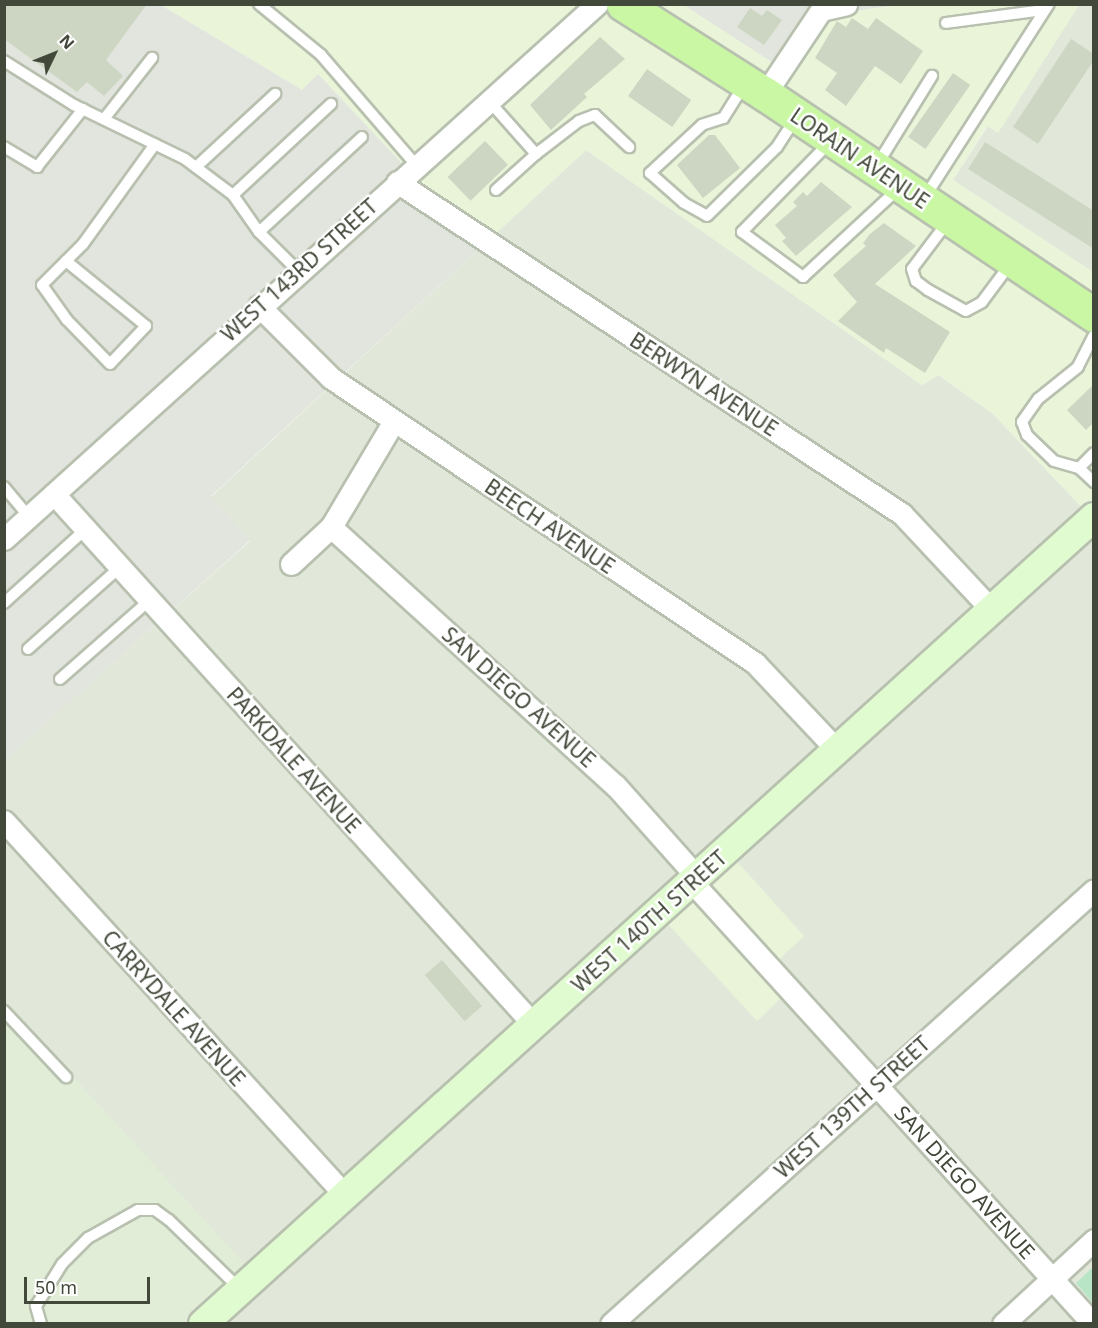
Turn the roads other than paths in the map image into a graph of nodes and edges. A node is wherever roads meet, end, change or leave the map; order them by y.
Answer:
1 (259, 4) edge
2 (597, 4) edge
3 (623, 4) edge
4 (846, 4) edge
5 (1047, 7) edge
6 (945, 23) dead end
7 (152, 58) dead end
8 (4, 61) edge
9 (932, 76) dead end
10 (756, 88) junction
11 (275, 94) dead end
12 (489, 101) junction
13 (331, 104) dead end
14 (83, 109) junction
15 (797, 115) junction
16 (104, 119) junction
17 (362, 137) dead end
18 (832, 140) junction
19 (155, 144) junction
20 (4, 147) edge
21 (628, 147) dead end
22 (536, 154) junction
23 (416, 165) junction
24 (196, 167) junction
25 (875, 168) junction
26 (397, 182) junction
27 (496, 190) dead end
28 (912, 193) junction
29 (233, 195) junction
30 (950, 218) junction
31 (259, 232) junction
32 (1013, 260) junction
33 (66, 261) junction
34 (298, 271) junction
35 (259, 306) junction
36 (1094, 315) edge
37 (1094, 335) edge
38 (394, 422) junction
39 (1094, 453) edge
40 (1079, 468) junction
41 (1094, 482) edge
42 (4, 487) edge
43 (54, 494) junction
44 (29, 517) junction
45 (1094, 517) edge
46 (331, 527) junction
47 (86, 529) junction
48 (4, 539) edge
49 (291, 564) dead end
50 (120, 567) junction
51 (150, 600) junction
52 (4, 603) edge
53 (991, 609) junction
54 (28, 649) dead end
55 (60, 680) dead end
56 (837, 750) junction
57 (4, 821) edge
58 (694, 879) junction
59 (1094, 890) edge
60 (4, 1011) edge
61 (534, 1025) junction
62 (66, 1077) dead end
63 (877, 1085) junction
64 (344, 1194) junction
65 (1094, 1240) edge
66 (1052, 1278) junction
67 (241, 1289) junction
68 (41, 1323) edge
69 (203, 1323) edge
70 (611, 1323) edge
71 (1003, 1323) edge
72 (1093, 1323) edge

1 - 23 lane
2 - 12 street, WEST 143RD STREET
3 - 10 main road, LORAIN AVENUE
4 - 10 street
5 - 6 lane
5 - 28 lane
7 - 16 lane
8 - 14 lane
9 - 25 lane
10 - 15 main road, LORAIN AVENUE
10 - 15 lane
11 - 24 lane
12 - 22 lane
12 - 23 street, WEST 143RD STREET
13 - 29 lane
14 - 16 lane
14 - 20 lane
15 - 18 main road, LORAIN AVENUE
16 - 19 lane
17 - 31 lane
18 - 25 main road, LORAIN AVENUE
18 - 28 lane
19 - 24 lane
19 - 33 lane
21 - 22 lane
22 - 27 lane
23 - 26 street, WEST 143RD STREET
24 - 29 lane
25 - 28 main road, LORAIN AVENUE
26 - 34 street, WEST 143RD STREET
26 - 53 street, BERWYN AVENUE
28 - 30 main road, LORAIN AVENUE
29 - 31 lane
30 - 32 main road, LORAIN AVENUE
30 - 32 lane
31 - 34 lane
32 - 36 main road, LORAIN AVENUE
33 - 33 lane
34 - 35 street, WEST 143RD STREET
35 - 38 street, BEECH AVENUE
35 - 43 street, WEST 143RD STREET
37 - 40 lane
38 - 46 street
38 - 56 street, BEECH AVENUE
39 - 40 lane
40 - 41 lane
42 - 44 lane
43 - 44 street, WEST 143RD STREET
43 - 47 street, PARKDALE AVENUE
44 - 48 street, WEST 143RD STREET
45 - 53 street, WEST 140TH STREET
46 - 49 street
46 - 58 street, SAN DIEGO AVENUE
47 - 50 street, PARKDALE AVENUE
47 - 52 lane
50 - 51 street, PARKDALE AVENUE
50 - 54 lane
51 - 55 lane
51 - 61 street, PARKDALE AVENUE
53 - 56 street, WEST 140TH STREET
56 - 58 street, WEST 140TH STREET
57 - 64 street, CARRYDALE AVENUE
58 - 61 street, WEST 140TH STREET
58 - 63 street, SAN DIEGO AVENUE
59 - 63 street, WEST 139TH STREET
60 - 62 lane
61 - 64 street, WEST 140TH STREET
63 - 66 street, SAN DIEGO AVENUE
63 - 70 street, WEST 139TH STREET
64 - 67 street, WEST 140TH STREET
65 - 66 street
66 - 71 street
66 - 72 street, SAN DIEGO AVENUE
67 - 68 lane
67 - 69 street, WEST 140TH STREET

